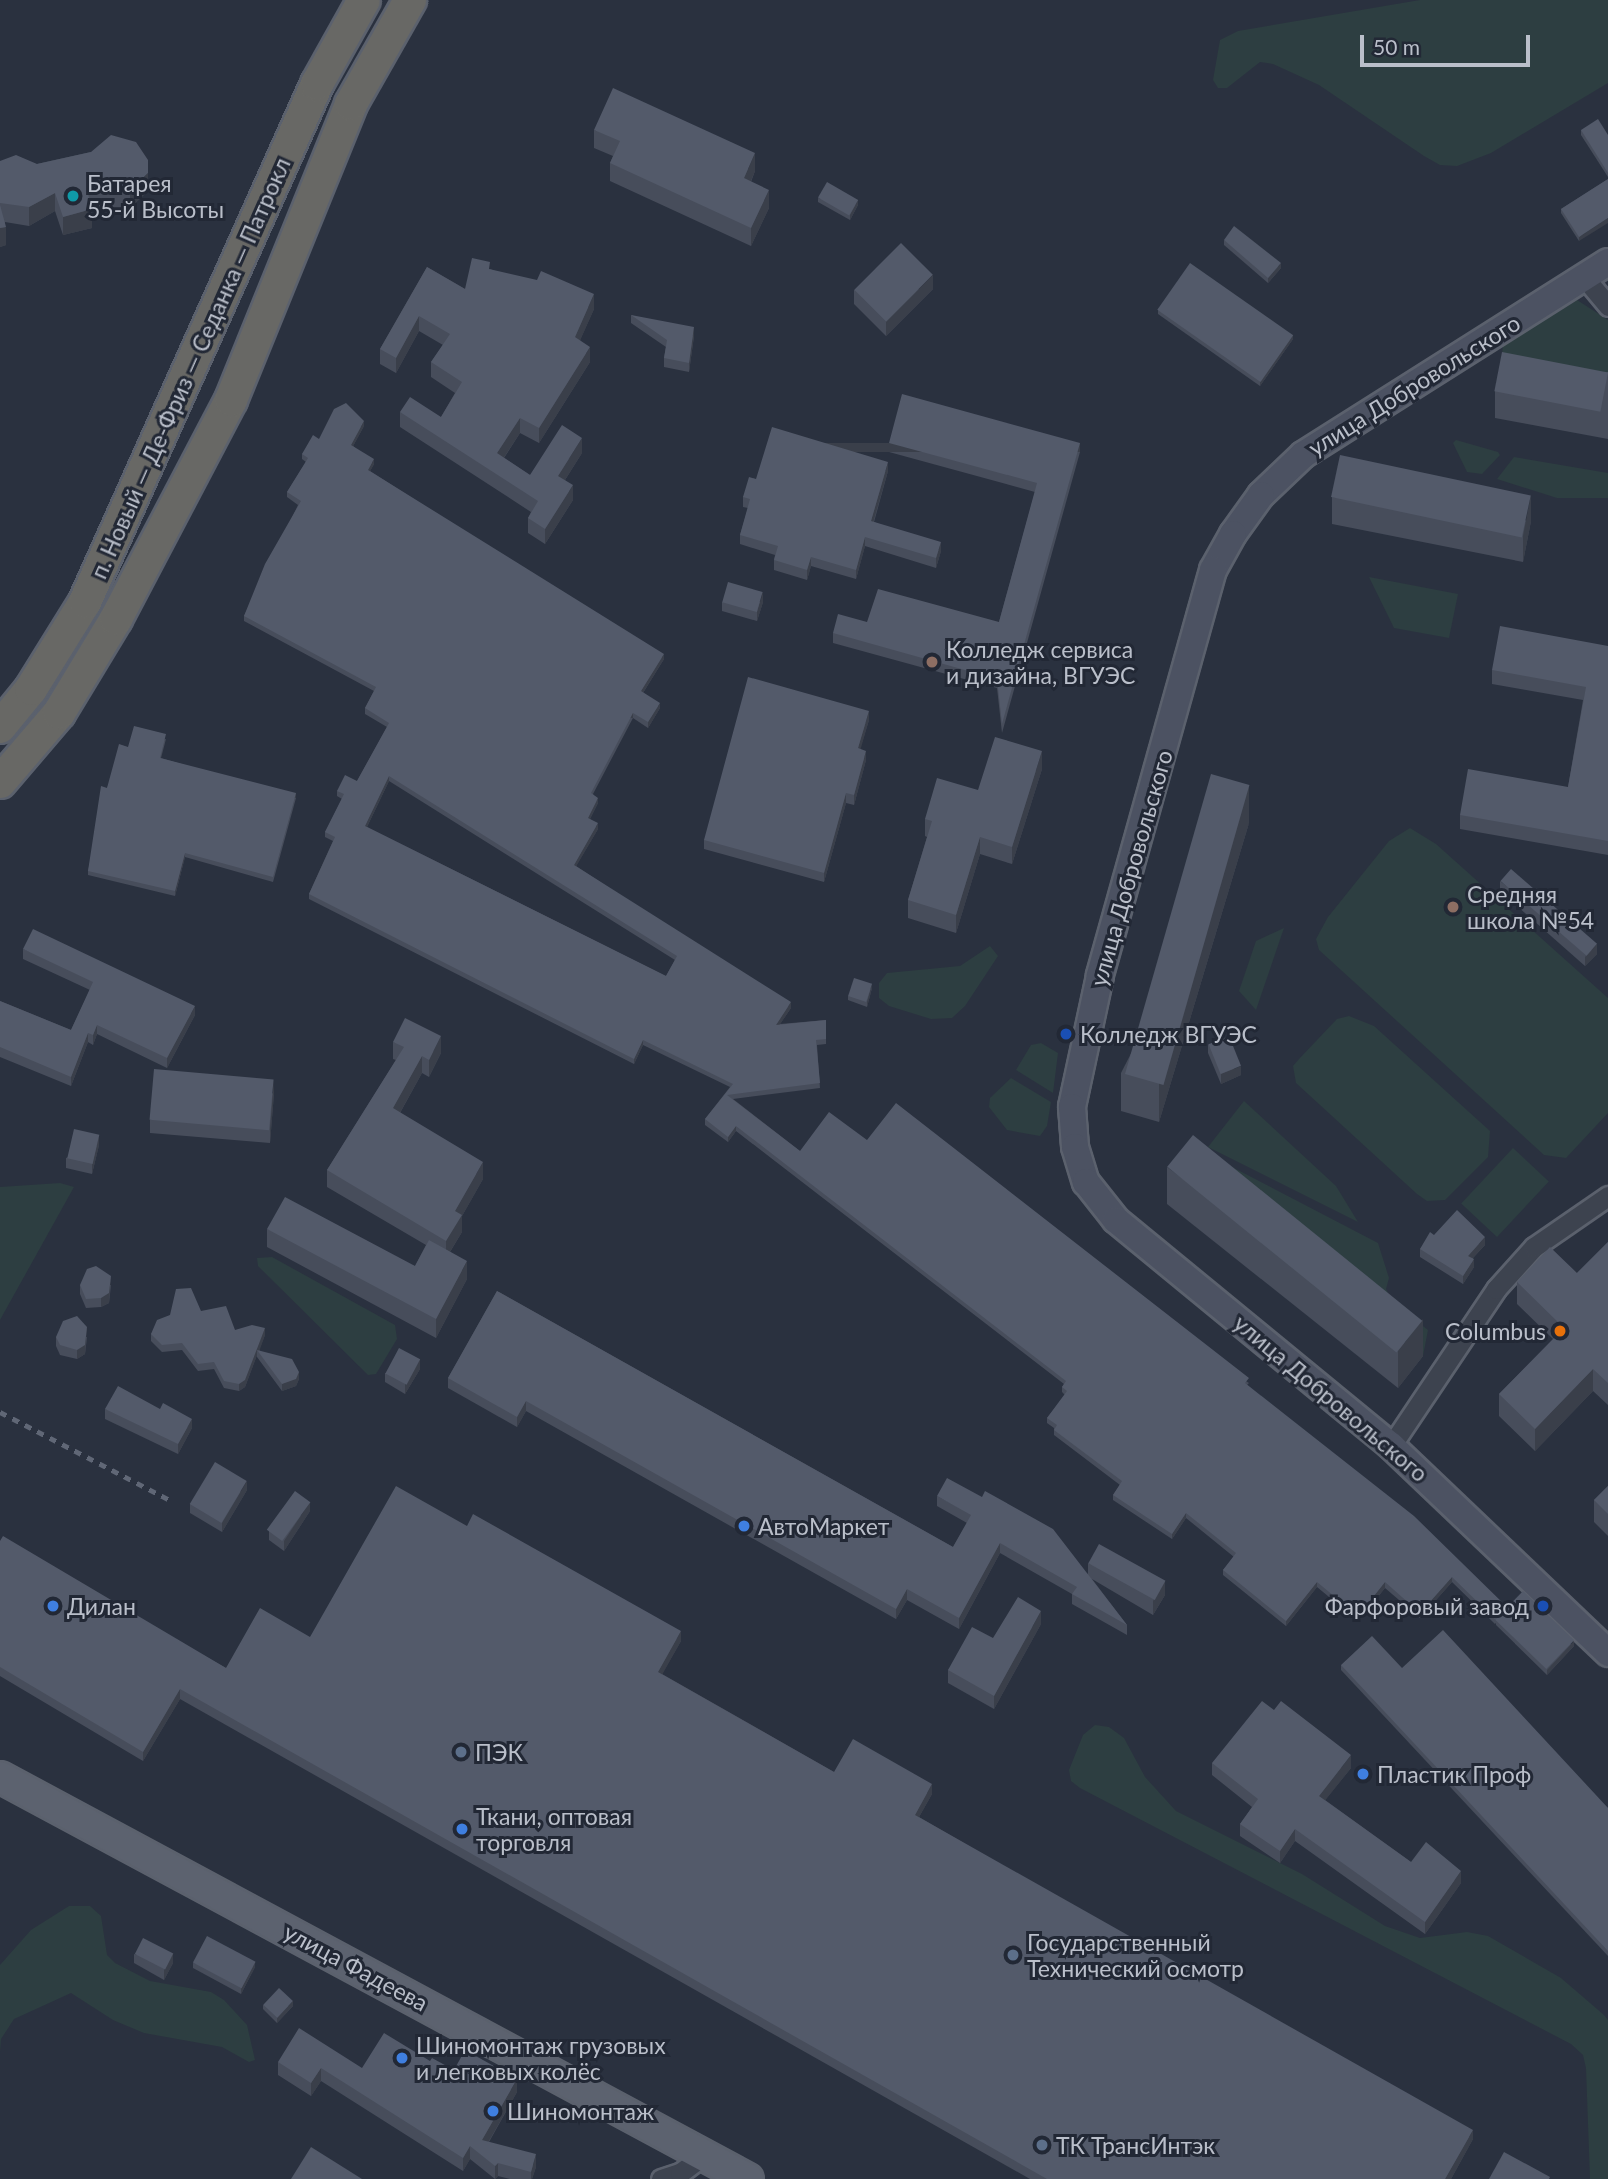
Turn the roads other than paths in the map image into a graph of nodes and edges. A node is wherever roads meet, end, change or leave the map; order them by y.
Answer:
1 (364, 0) edge
2 (410, 0) edge
3 (1608, 262) edge
4 (1584, 277) junction
5 (1608, 306) edge
6 (0, 727) edge
7 (0, 782) edge
8 (1608, 1196) edge
9 (1391, 1446) junction
10 (1608, 1653) edge
11 (0, 1777) edge
12 (704, 2155) junction
13 (661, 2179) edge
14 (748, 2179) edge

1 - 6 highway, п. Новый — Де-Фриз — Седанка — Патрокл
2 - 7 highway, п. Новый — Де-Фриз — Седанка — Патрокл
3 - 4 main road, улица Добровольского
4 - 5 street
4 - 9 main road, улица Добровольского
8 - 9 street
9 - 10 main road, улица Добровольского
11 - 12 main road, улица Фадеева
12 - 13 street
12 - 14 main road, улица Фадеева

